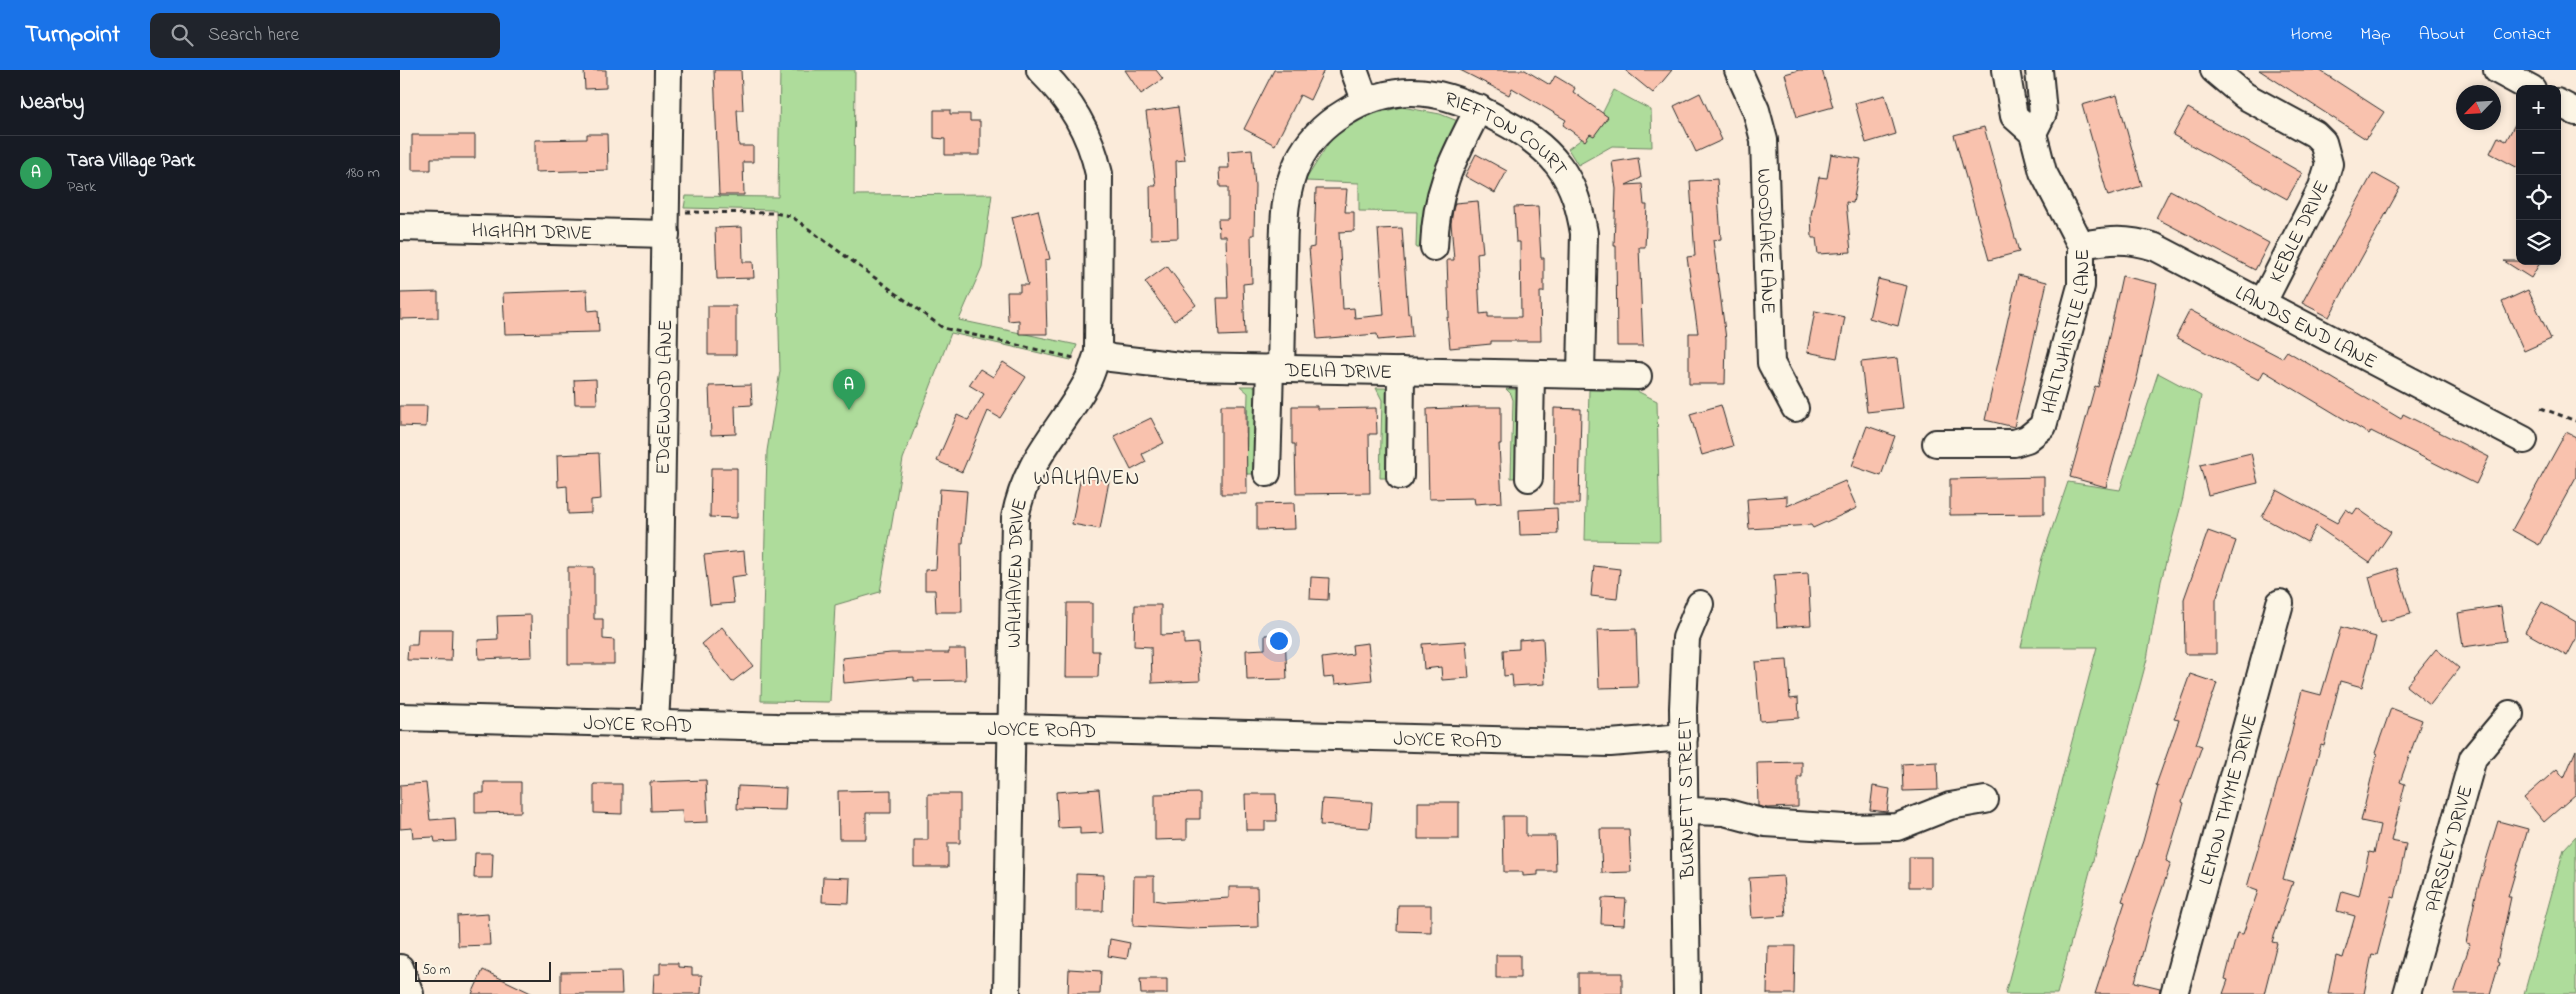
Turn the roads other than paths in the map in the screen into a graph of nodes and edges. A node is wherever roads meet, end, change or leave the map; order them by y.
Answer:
1 (668, 70) edge
2 (1040, 70) edge
3 (1354, 70) edge
4 (2006, 70) edge
5 (2039, 70) edge
6 (2214, 70) edge
7 (2497, 70) edge
8 (1740, 71) edge
9 (2525, 85) edge
10 (1365, 100) junction
11 (2561, 104) edge
12 (1479, 108) junction
13 (2576, 112) edge
14 (2033, 133) junction
15 (666, 224) junction
16 (400, 227) edge
17 (2081, 245) junction
18 (1434, 247) dead end
19 (2263, 302) junction
20 (1096, 358) junction
21 (1275, 368) junction
22 (1401, 371) junction
23 (1531, 374) junction
24 (1581, 374) junction
25 (1638, 376) dead end
26 (1795, 408) dead end
27 (2524, 440) dead end
28 (1936, 443) dead end
29 (1267, 473) dead end
30 (1400, 476) dead end
31 (1529, 478) dead end
32 (2280, 603) dead end
33 (1700, 604) dead end
34 (2510, 714) dead end
35 (400, 717) edge
36 (655, 724) junction
37 (1012, 728) junction
38 (1684, 737) junction
39 (1985, 800) dead end
40 (1686, 811) junction
41 (400, 968) edge
42 (410, 994) edge
43 (1007, 994) edge
44 (1687, 994) edge
45 (2174, 994) edge
46 (2407, 994) edge

1 - 15 street, EDGEWOOD LANE
2 - 20 street, WALHAVEN DRIVE
3 - 10 street
4 - 14 street
5 - 14 street
6 - 19 street, KEBLE DRIVE
7 - 9 street
8 - 26 street, WOODLAKE LANE
10 - 12 street, RIEFTON COURT
10 - 21 street, RIEFTON COURT
11 - 13 street
12 - 18 street
12 - 24 street, RIEFTON COURT
14 - 17 street, HALTWHISTLE LANE
15 - 16 street, HIGHAM DRIVE
15 - 36 street, EDGEWOOD LANE
17 - 19 street, LANDS END LANE
17 - 28 street, HALTWHISTLE LANE
19 - 27 street, LANDS END LANE
20 - 21 street, DELIA DRIVE
20 - 37 street, WALHAVEN DRIVE
21 - 22 street, DELIA DRIVE
21 - 29 street, RIEFTON COURT
22 - 23 street, DELIA DRIVE
22 - 30 street
23 - 24 street, DELIA DRIVE
23 - 31 street
24 - 25 street, DELIA DRIVE
32 - 45 street, LEMON THYME DRIVE
33 - 38 street, BURNETT STREET
34 - 46 street, PARSLEY DRIVE
35 - 36 street, JOYCE ROAD
36 - 37 street, JOYCE ROAD
37 - 38 street, JOYCE ROAD
37 - 43 street, WALHAVEN DRIVE
38 - 40 street, BURNETT STREET
39 - 40 street
40 - 44 street, BURNETT STREET
41 - 42 street

